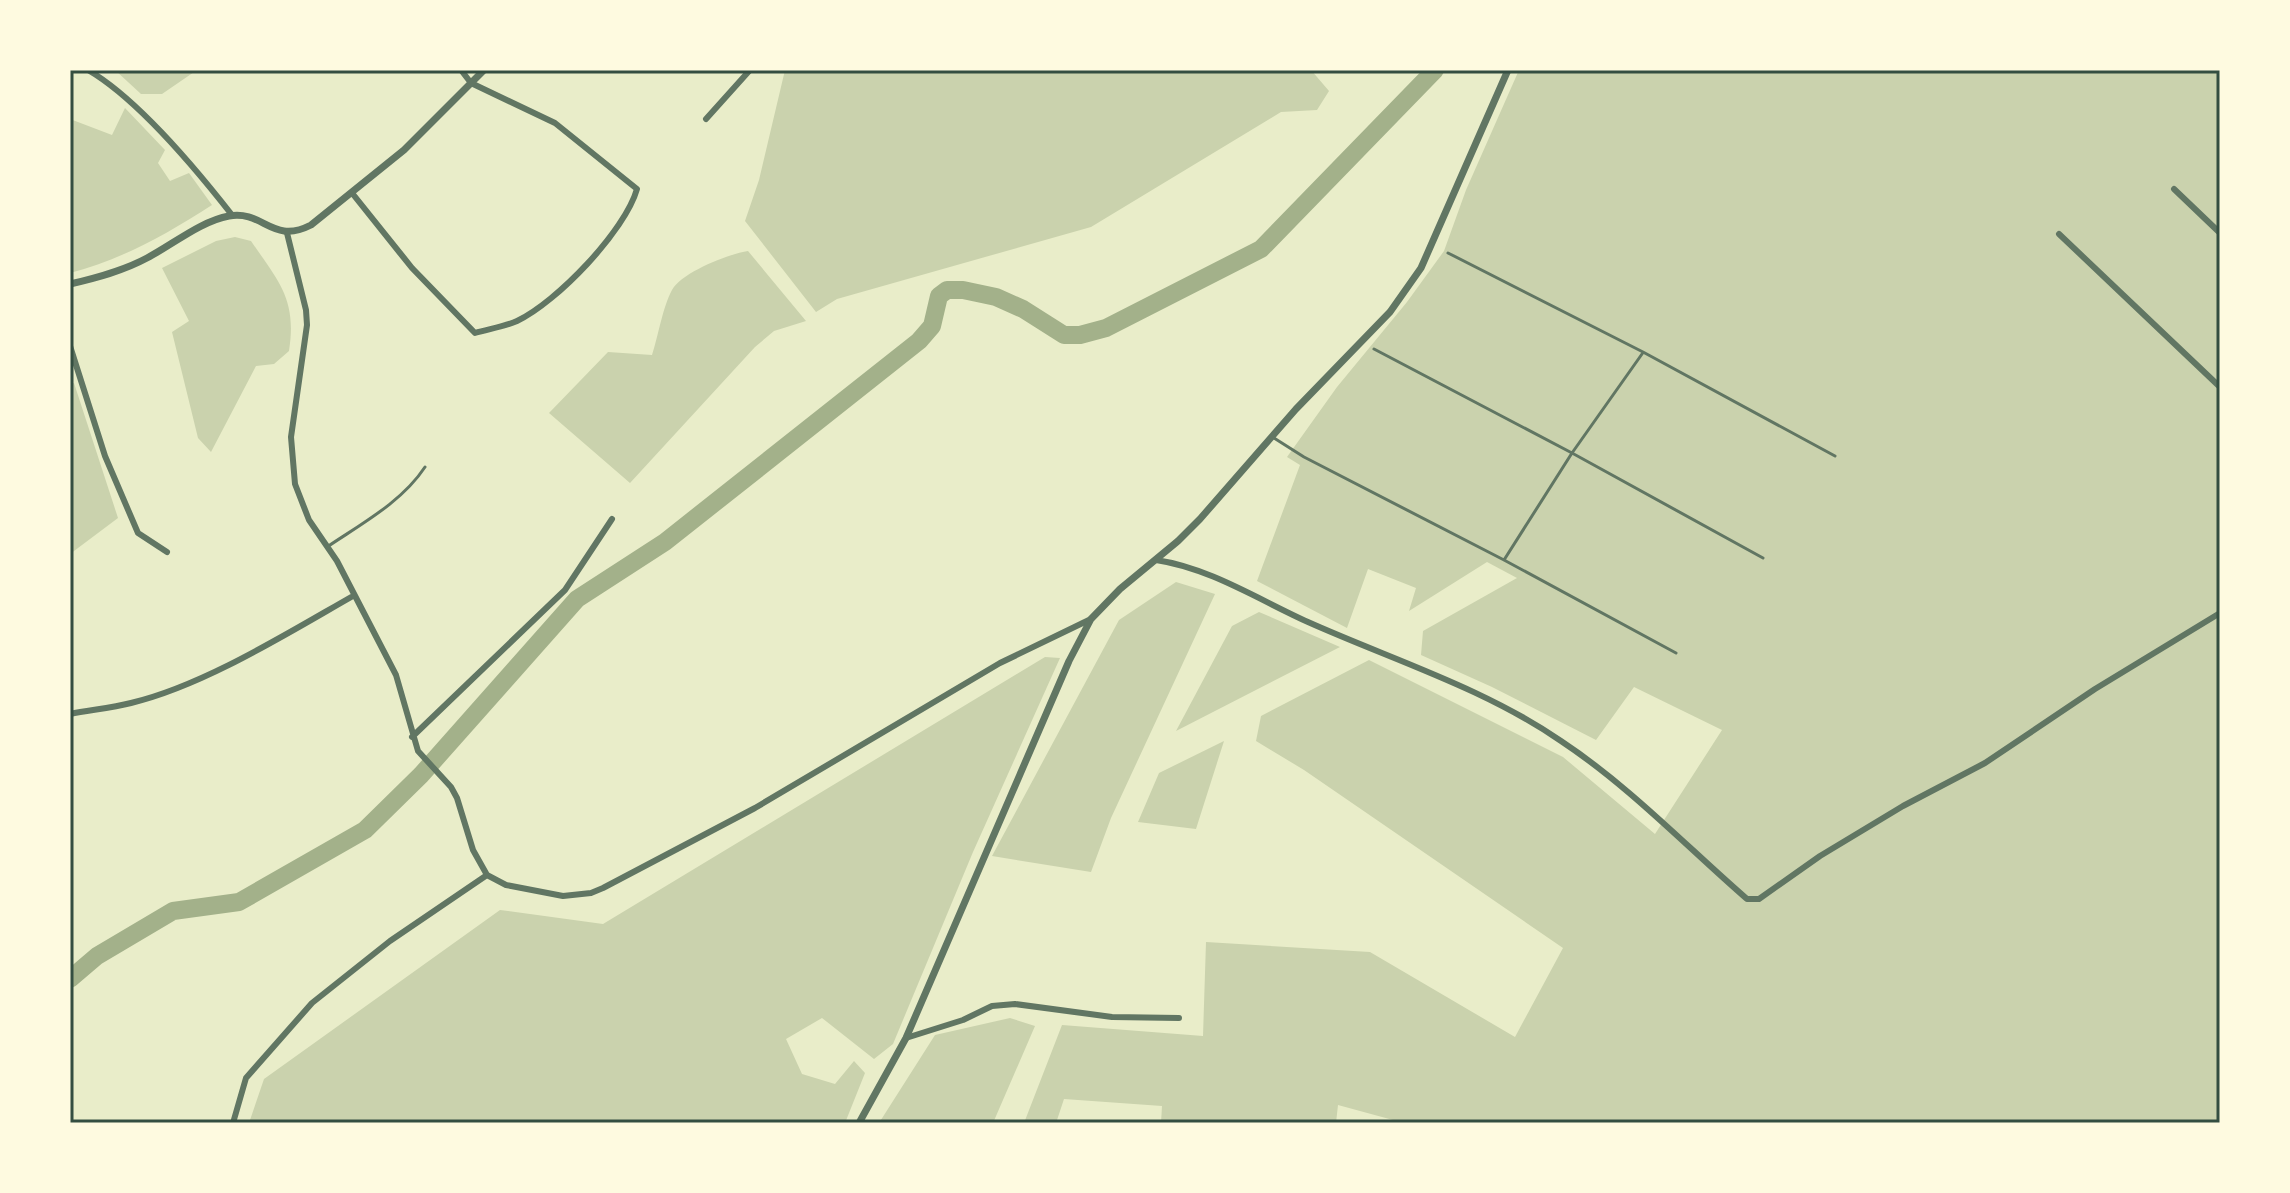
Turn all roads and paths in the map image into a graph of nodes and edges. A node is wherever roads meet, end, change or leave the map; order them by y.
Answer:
1 (88, 70) edge
2 (461, 70) edge
3 (484, 70) edge
4 (750, 70) edge
5 (1508, 70) edge
6 (471, 83) junction
7 (706, 119) dead end
8 (2174, 189) dead end
9 (352, 193) junction
10 (232, 215) junction
11 (287, 233) junction
12 (2220, 233) edge
13 (2059, 234) dead end
14 (1448, 253) dead end
15 (70, 284) edge
16 (70, 346) edge
17 (1374, 349) dead end
18 (1643, 352) junction
19 (2220, 387) edge
20 (1273, 437) junction
21 (1572, 453) junction
22 (1835, 456) dead end
23 (425, 467) dead end
24 (612, 519) dead end
25 (327, 547) junction
26 (167, 552) dead end
27 (1763, 558) dead end
28 (1156, 560) junction
29 (1504, 560) junction
30 (353, 596) junction
31 (2220, 613) edge
32 (1091, 619) junction
33 (1676, 653) dead end
34 (70, 714) edge
35 (412, 737) junction
36 (487, 875) junction
37 (1179, 1018) dead end
38 (906, 1038) junction
39 (233, 1123) edge
40 (859, 1123) edge

1 - 10 street
2 - 6 street
3 - 6 street
4 - 7 street
5 - 20 street
6 - 9 street
6 - 9 street
8 - 12 street
9 - 11 street
10 - 11 street
10 - 15 street
11 - 25 street
13 - 19 street
14 - 18 lane
16 - 26 street
17 - 21 lane
18 - 21 lane
18 - 22 lane
20 - 28 street
20 - 29 lane
21 - 27 lane
21 - 29 lane
23 - 25 lane
24 - 35 street
25 - 30 street
28 - 31 street
28 - 32 street
29 - 33 lane
30 - 34 street
30 - 35 street
32 - 36 street
32 - 38 street
35 - 36 street
36 - 39 street
37 - 38 street
38 - 40 street

